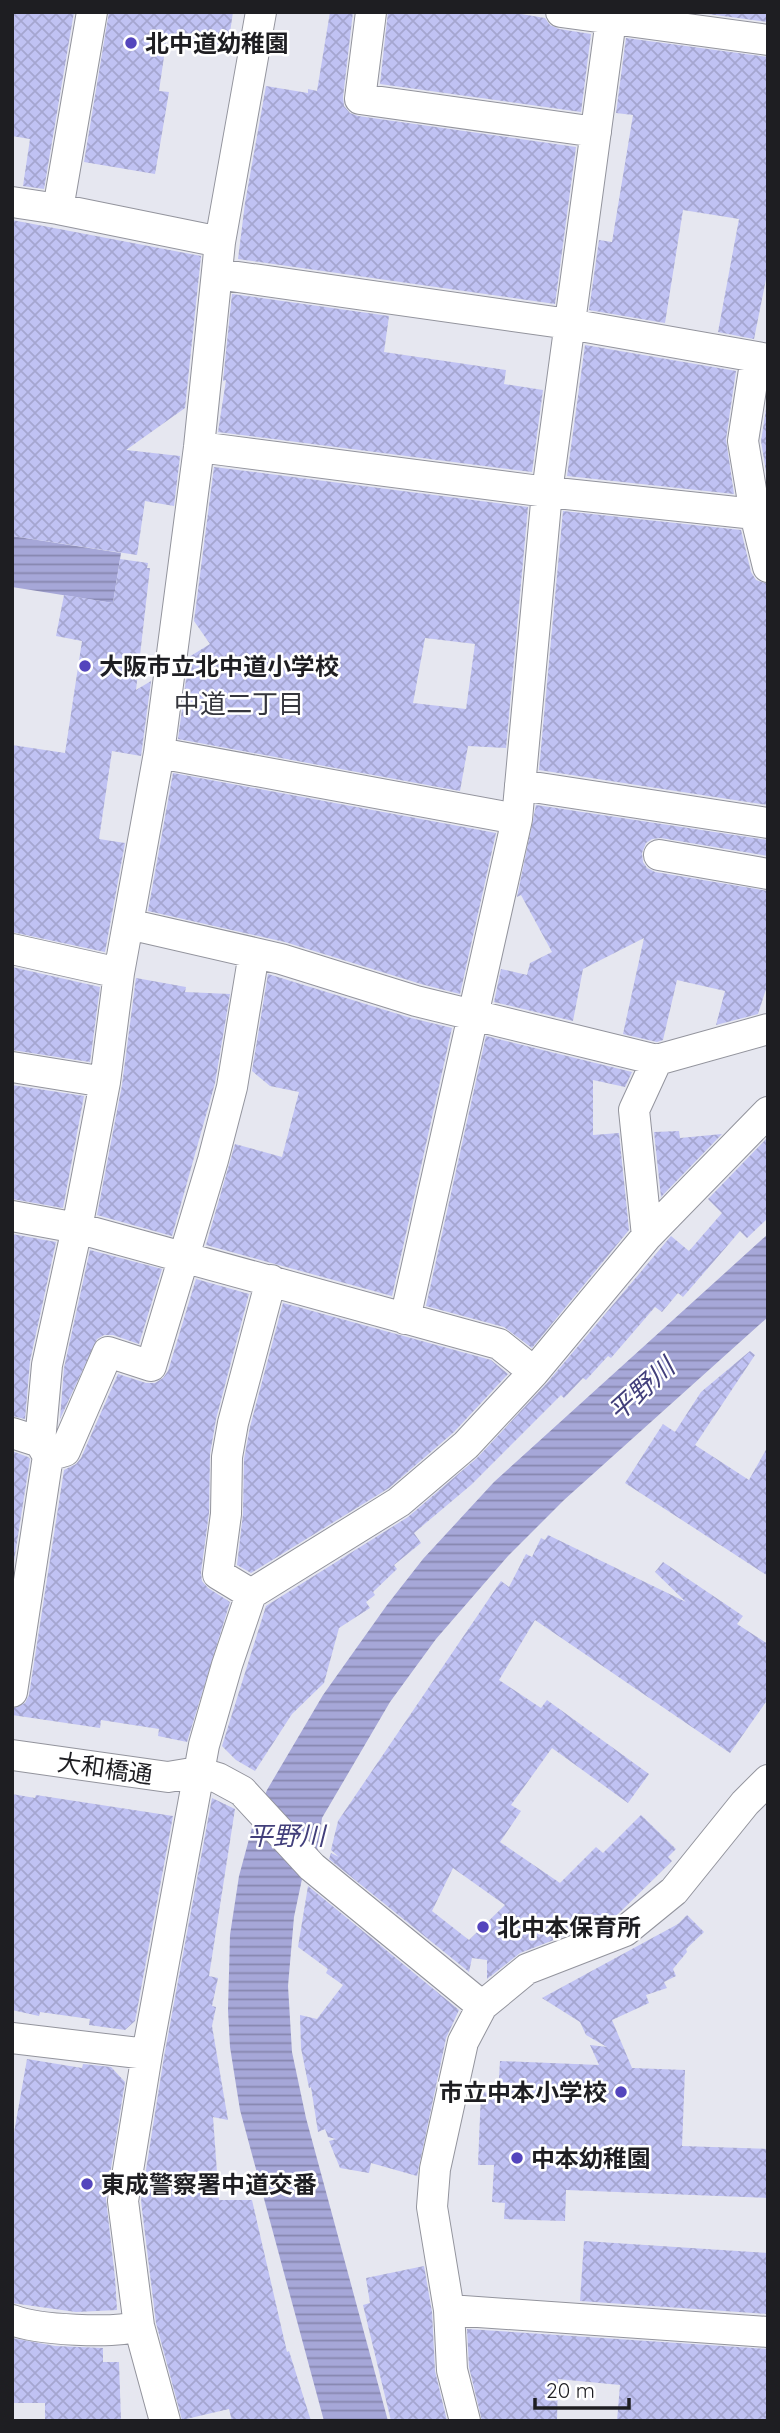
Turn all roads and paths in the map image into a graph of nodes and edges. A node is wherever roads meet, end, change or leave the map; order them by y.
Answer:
1 (92, 12) edge
2 (261, 12) edge
3 (371, 12) edge
4 (561, 12) edge
5 (612, 16) edge
6 (715, 22) edge
7 (768, 40) edge
8 (596, 132) junction
9 (12, 202) edge
10 (58, 209) junction
11 (220, 242) junction
12 (217, 274) junction
13 (569, 324) junction
14 (762, 358) edge
15 (199, 447) junction
16 (547, 492) junction
17 (760, 519) edge
18 (768, 567) edge
19 (159, 753) junction
20 (520, 785) junction
21 (517, 819) junction
22 (768, 823) edge
23 (659, 855) dead end
24 (768, 874) edge
25 (128, 924) junction
26 (12, 949) edge
27 (254, 953) junction
28 (119, 973) junction
29 (474, 1016) junction
30 (768, 1029) edge
31 (657, 1060) junction
32 (12, 1067) edge
33 (105, 1082) junction
34 (768, 1112) edge
35 (12, 1216) edge
36 (77, 1228) junction
37 (647, 1236) junction
38 (184, 1257) junction
39 (271, 1280) junction
40 (405, 1319) junction
41 (534, 1372) junction
42 (33, 1444) edge
43 (251, 1594) junction
44 (12, 1692) edge
45 (12, 1755) edge
46 (198, 1772) junction
47 (768, 1780) edge
48 (482, 2006) junction
49 (12, 2038) edge
50 (146, 2054) junction
51 (449, 2310) junction
52 (12, 2320) edge
53 (139, 2326) junction
54 (768, 2332) edge
55 (165, 2421) edge
56 (465, 2421) edge

1 - 10 street
2 - 11 street
3 - 8 street
4 - 5 street
5 - 6 street
5 - 8 street
6 - 7 street
8 - 13 street
9 - 10 street
10 - 11 street
11 - 12 street
12 - 13 street
12 - 15 street
13 - 14 street
13 - 16 street
14 - 17 street
15 - 16 street
15 - 19 street
16 - 17 street
16 - 20 street
17 - 18 street
19 - 21 street
19 - 25 street
20 - 21 street
20 - 22 street
21 - 29 street
23 - 24 street
25 - 27 street
25 - 28 street
26 - 28 street
27 - 29 street
27 - 38 street
28 - 33 street
29 - 31 street
29 - 40 street
30 - 31 street
31 - 37 street
32 - 33 street
33 - 36 street
34 - 37 street
35 - 36 street
36 - 38 street
36 - 42 street
37 - 41 street
38 - 39 street
38 - 42 street
39 - 40 street
39 - 43 street
40 - 41 street
41 - 43 street
42 - 44 street
43 - 46 street
45 - 46 street, 大和橋通
46 - 48 street
46 - 50 street
47 - 48 street
48 - 51 street
49 - 50 street
50 - 53 street
51 - 54 street
51 - 56 street
52 - 53 street
53 - 55 street

